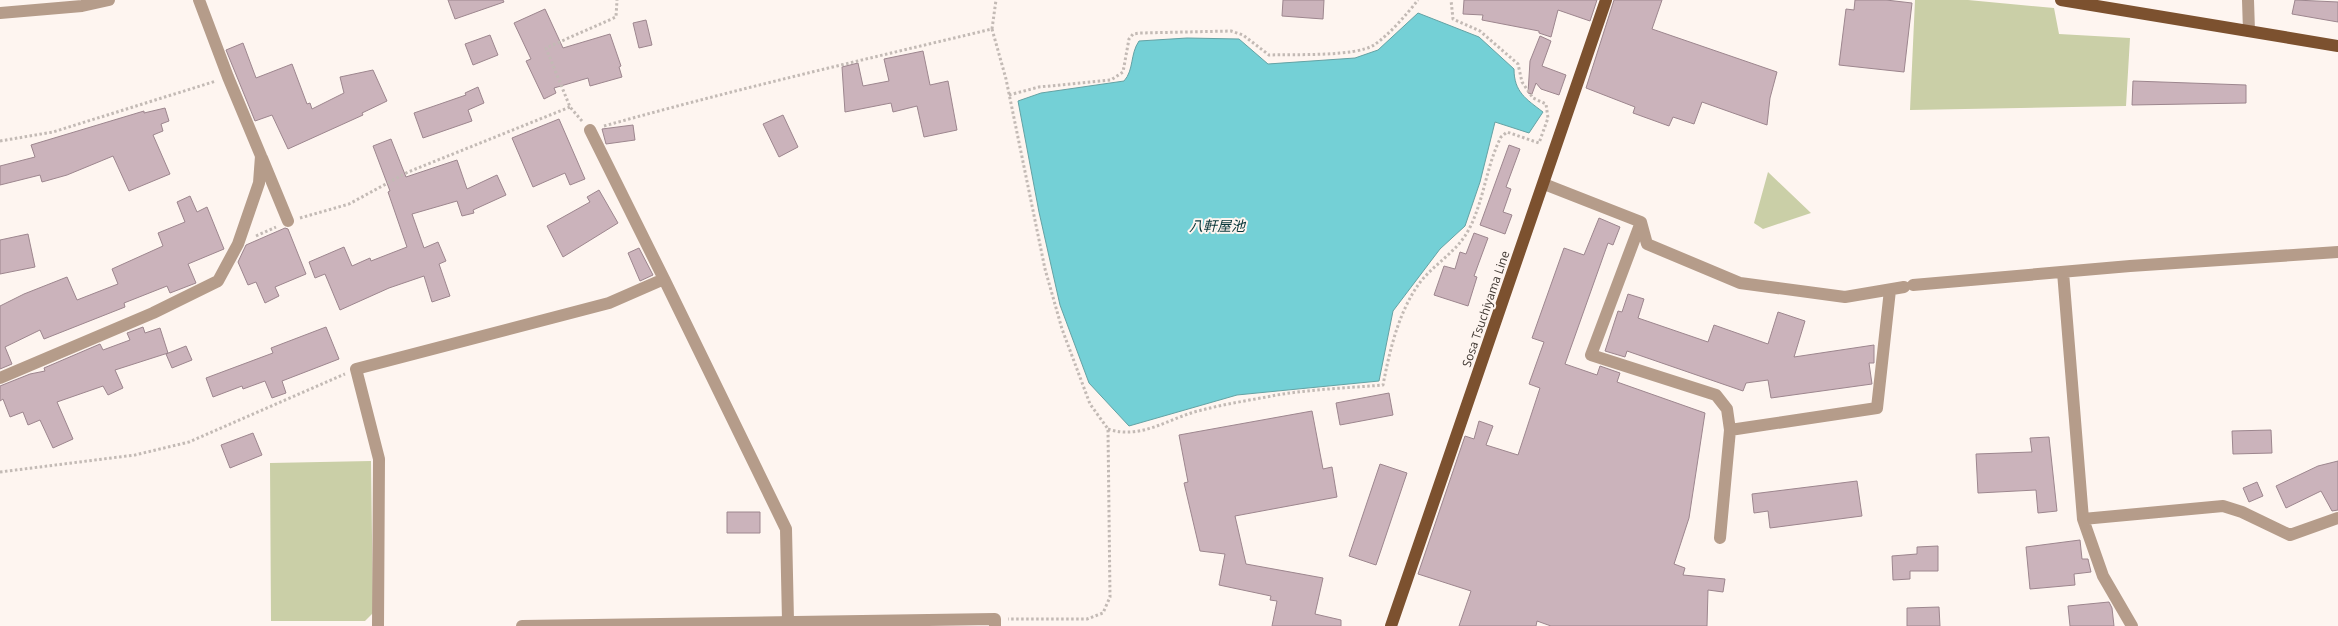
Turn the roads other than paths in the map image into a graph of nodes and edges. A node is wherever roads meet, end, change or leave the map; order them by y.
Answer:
1 (109, 0) edge
2 (199, 0) edge
3 (1606, 0) edge
4 (2061, 0) edge
5 (2248, 0) edge
6 (0, 13) edge
7 (2249, 31) junction
8 (2338, 46) edge
9 (590, 130) road end
10 (261, 156) junction
11 (1544, 184) junction
12 (288, 221) road end
13 (1641, 222) junction
14 (2338, 252) edge
15 (2063, 272) junction
16 (664, 279) junction
17 (1890, 290) junction
18 (0, 378) edge
19 (1730, 430) junction
20 (2338, 518) edge
21 (2083, 519) junction
22 (1720, 538) dead end
23 (788, 622) junction
24 (995, 622) edge
25 (378, 626) edge
26 (522, 626) edge
27 (1391, 626) edge
28 (2132, 626) edge

1 - 6 street
2 - 10 street
3 - 11 main road, Sosa Tsuchiyama Line
4 - 7 main road
5 - 7 street
7 - 8 main road
9 - 16 street
10 - 12 street
10 - 18 street
11 - 13 street
11 - 27 main road, Sosa Tsuchiyama Line
13 - 17 street
13 - 19 street
14 - 15 street
15 - 17 street
15 - 21 street
16 - 23 street
16 - 25 street
17 - 19 street
19 - 22 street
20 - 21 street
21 - 28 street
23 - 24 street
23 - 26 street

